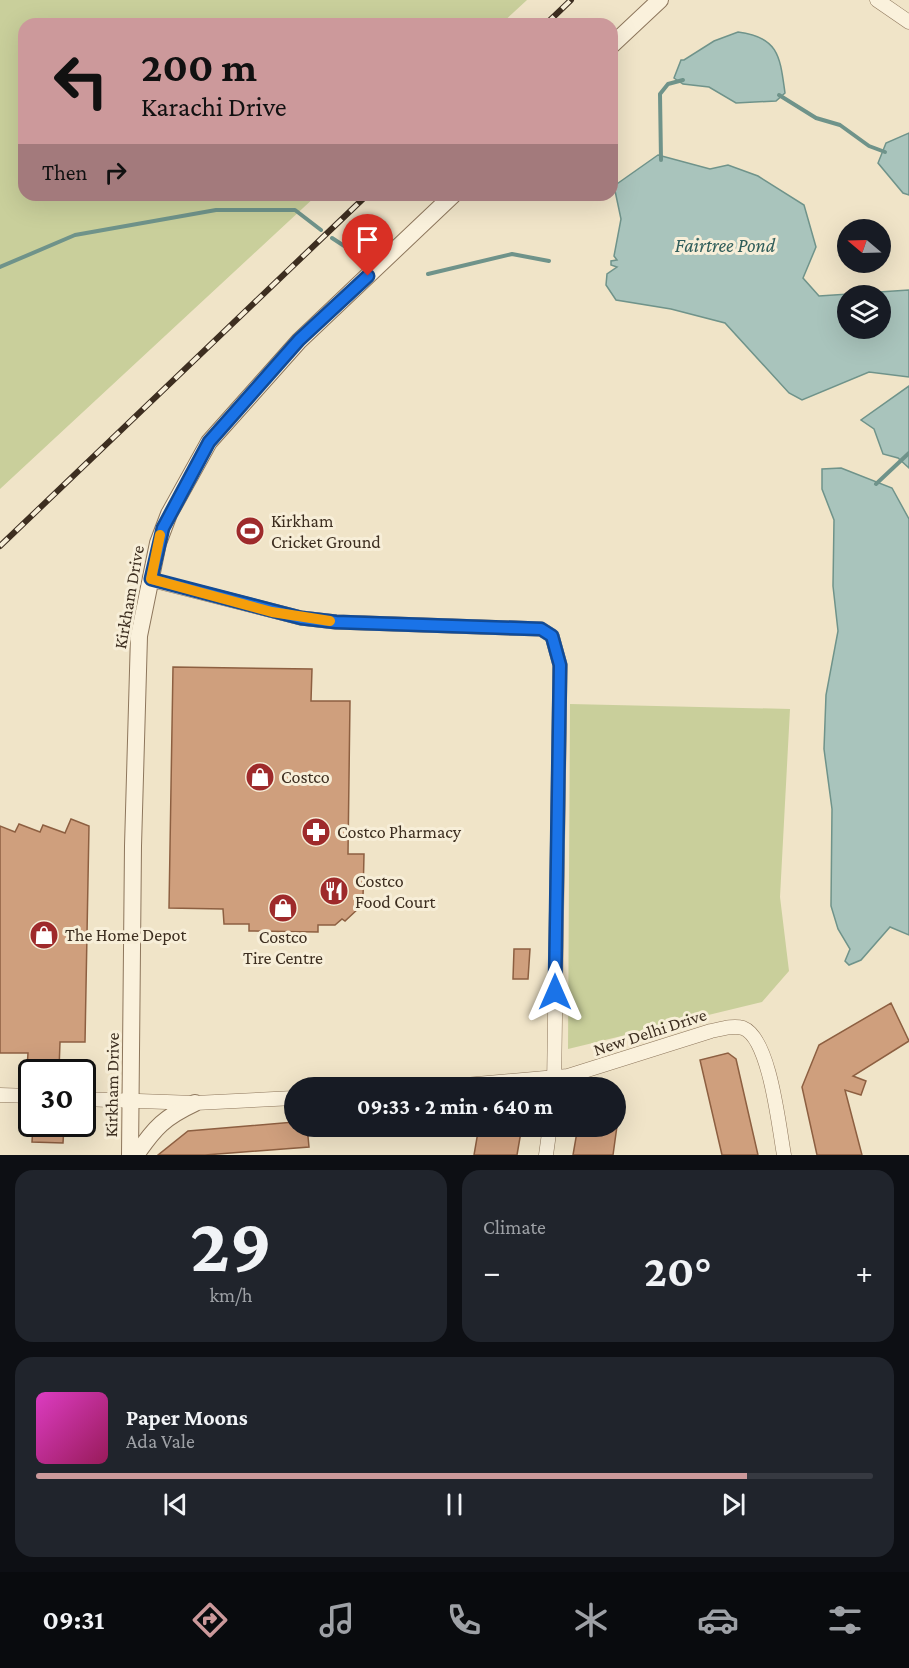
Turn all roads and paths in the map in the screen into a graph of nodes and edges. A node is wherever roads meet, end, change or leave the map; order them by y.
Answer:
1 (660, 0) edge
2 (877, 0) edge
3 (909, 22) edge
4 (618, 39) edge
5 (447, 201) edge
6 (151, 579) junction
7 (554, 1077) edge
8 (572, 1077) edge
9 (0, 1095) edge
10 (18, 1096) edge
11 (284, 1099) edge
12 (96, 1100) edge
13 (131, 1101) junction
14 (195, 1103) junction
15 (548, 1137) edge
16 (130, 1155) edge
17 (136, 1155) edge
18 (546, 1155) edge
19 (784, 1155) edge

1 - 4 street
2 - 3 street
5 - 6 street, Kirkham Drive
6 - 7 street
6 - 13 street, Kirkham Drive
8 - 19 street, New Delhi Drive
9 - 10 street
11 - 14 street
12 - 13 street
13 - 14 street
13 - 16 street, Kirkham Drive
14 - 17 street
15 - 18 street

